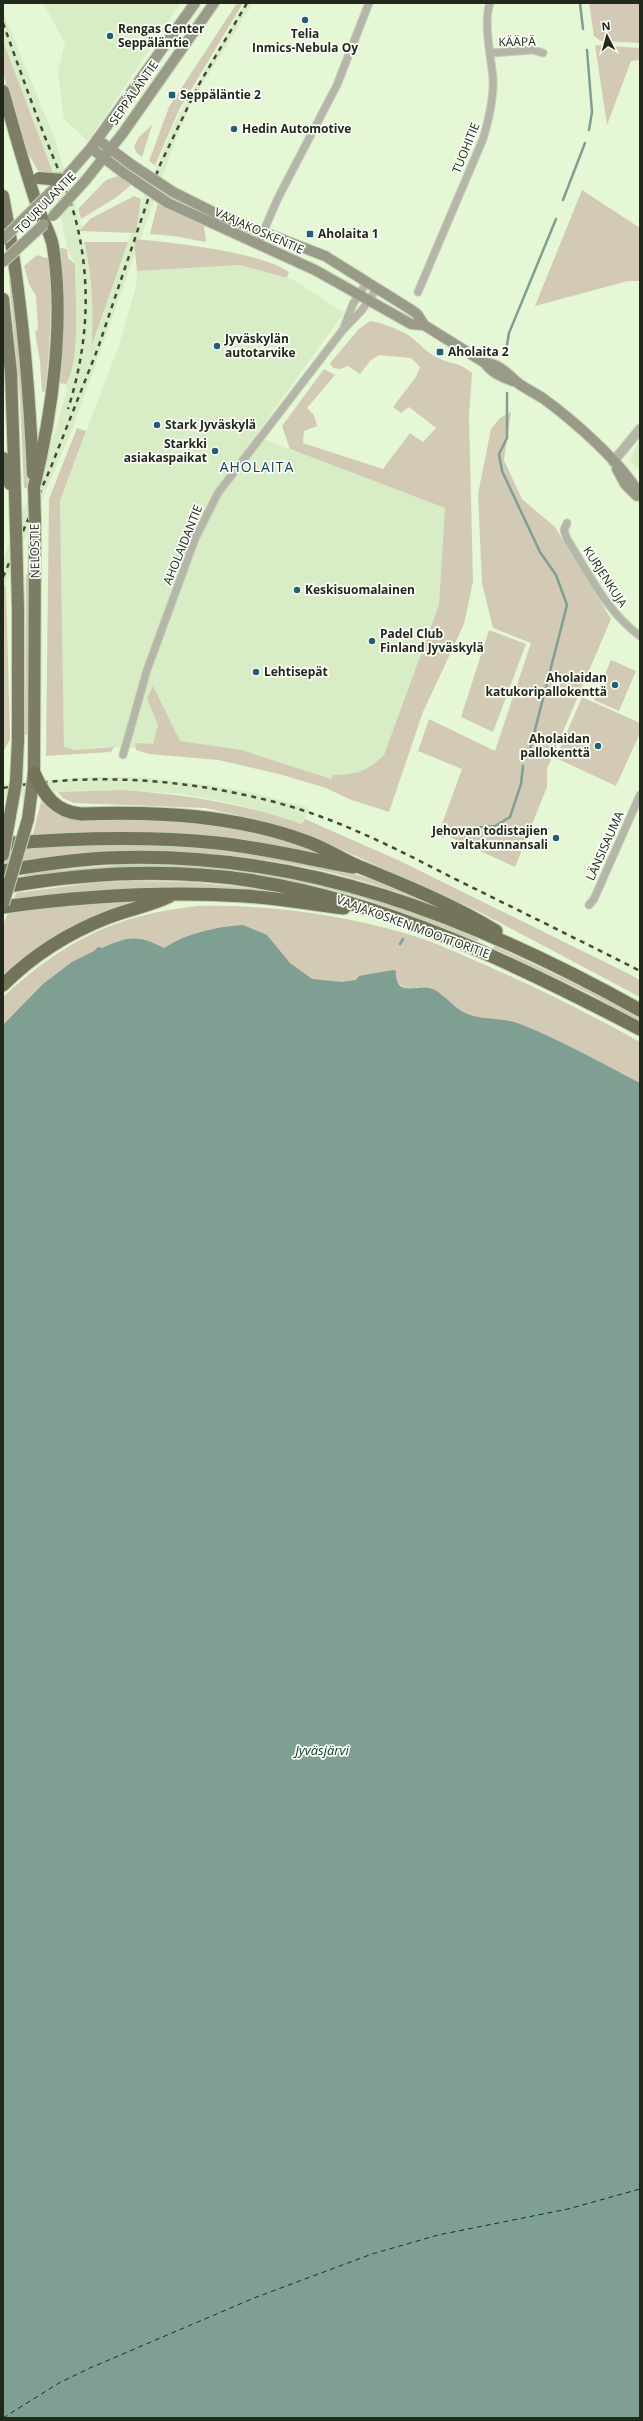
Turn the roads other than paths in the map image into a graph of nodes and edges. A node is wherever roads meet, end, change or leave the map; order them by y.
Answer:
1 (195, 3) edge
2 (214, 3) edge
3 (369, 3) edge
4 (490, 3) edge
5 (543, 52) dead end
6 (491, 53) junction
7 (3, 91) edge
8 (98, 139) junction
9 (91, 148) junction
10 (110, 149) junction
11 (104, 158) junction
12 (27, 172) junction
13 (63, 180) junction
14 (3, 196) edge
15 (37, 206) junction
16 (44, 224) junction
17 (262, 232) junction
18 (3, 239) edge
19 (258, 244) junction
20 (3, 262) edge
21 (367, 282) junction
22 (377, 288) junction
23 (418, 292) dead end
24 (359, 296) junction
25 (3, 300) edge
26 (368, 301) junction
27 (424, 325) junction
28 (342, 331) junction
29 (640, 429) edge
30 (3, 458) edge
31 (613, 462) junction
32 (34, 487) junction
33 (14, 494) junction
34 (640, 495) edge
35 (640, 499) edge
36 (567, 523) dead end
37 (640, 636) edge
38 (123, 755) dead end
39 (34, 773) junction
40 (640, 795) edge
41 (3, 844) edge
42 (3, 855) edge
43 (362, 868) junction
44 (3, 871) edge
45 (3, 887) edge
46 (173, 894) junction
47 (3, 904) edge
48 (589, 906) dead end
49 (3, 907) edge
50 (374, 910) junction
51 (537, 956) junction
52 (3, 985) edge
53 (640, 1010) edge
54 (640, 1029) edge

1 - 8 main road, SEPPÄLÄNTIE
2 - 10 main road, SEPPÄLÄNTIE
3 - 17 street
4 - 6 street, TUOHITIE
5 - 6 street, KÄÄPÄ
6 - 23 street, TUOHITIE
7 - 12 highway
8 - 9 main road, SEPPÄLÄNTIE
8 - 10 main road, VAAJAKOSKENTIE
9 - 11 main road, VAAJAKOSKENTIE
9 - 13 main road, TOURULANTIE
10 - 11 main road, SEPPÄLÄNTIE
10 - 17 main road, VAAJAKOSKENTIE, bridge
11 - 16 main road, TOURULANTIE, bridge
11 - 19 main road, VAAJAKOSKENTIE, bridge
12 - 13 highway, bridge
12 - 15 highway
13 - 15 main road, TOURULANTIE, bridge
14 - 32 highway, NELOSTIE
15 - 16 highway
15 - 18 main road, TOURULANTIE, bridge
16 - 20 main road, TOURULANTIE, bridge
16 - 32 highway
17 - 19 street
17 - 21 main road, VAAJAKOSKENTIE
19 - 24 main road, VAAJAKOSKENTIE
21 - 22 main road, VAAJAKOSKENTIE
21 - 24 street, AHOLAIDANTIE
22 - 26 street, AHOLAIDANTIE
22 - 27 main road, VAAJAKOSKENTIE
24 - 26 main road, VAAJAKOSKENTIE
24 - 28 street, AHOLAIDANTIE
25 - 33 highway, NELOSTIE
26 - 27 main road, VAAJAKOSKENTIE
26 - 28 street, AHOLAIDANTIE
27 - 31 main road, VAAJAKOSKENTIE
28 - 38 street, AHOLAIDANTIE
29 - 31 street
30 - 33 highway
31 - 34 main road, VAAJAKOSKENTIE
31 - 35 main road, VAAJAKOSKENTIE
32 - 39 highway, NELOSTIE, bridge
33 - 42 highway, NELOSTIE, bridge
36 - 37 street, KURJENKUJA
39 - 43 highway, bridge
39 - 47 highway, NELOSTIE, bridge
40 - 48 street, LÄNSISAUMA
41 - 43 highway
43 - 51 highway
44 - 51 highway, VAAJAKOSKEN MOOTTORITIE
45 - 50 highway, VAAJAKOSKEN MOOTTORITIE
46 - 49 highway
46 - 50 highway
46 - 52 highway
50 - 54 highway, VAAJAKOSKEN MOOTTORITIE
51 - 53 highway, VAAJAKOSKEN MOOTTORITIE

